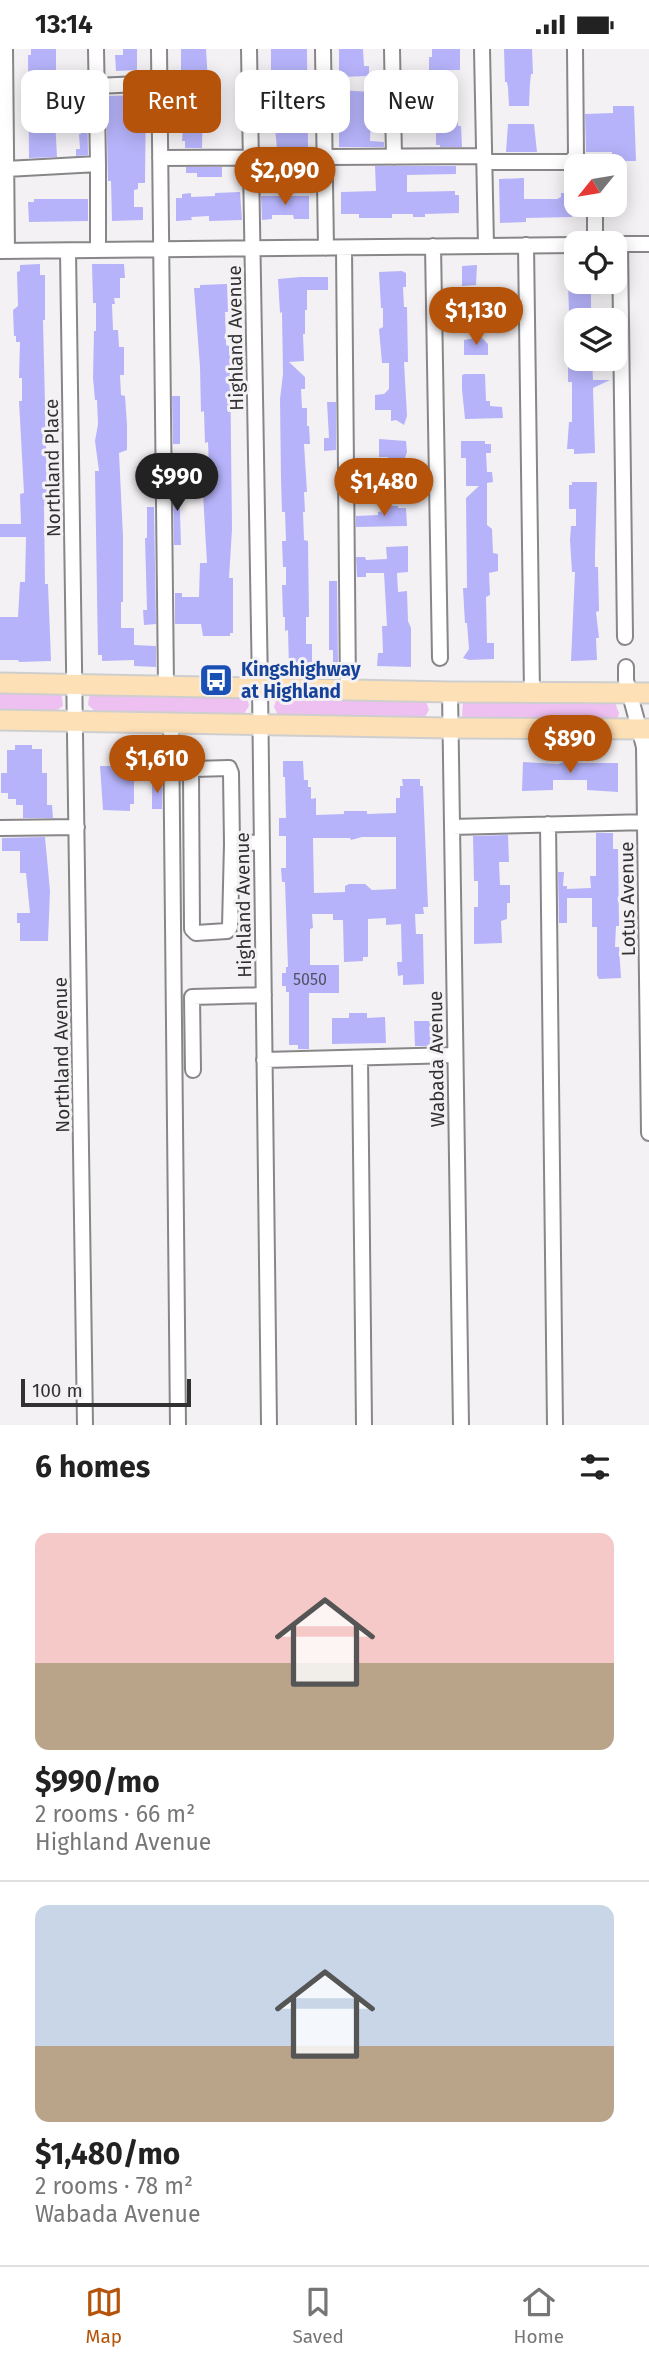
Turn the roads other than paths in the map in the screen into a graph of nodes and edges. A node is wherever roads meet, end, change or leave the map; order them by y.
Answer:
1 (5, 49) edge
2 (96, 49) edge
3 (159, 49) edge
4 (249, 49) edge
5 (323, 49) edge
6 (392, 49) edge
7 (482, 49) edge
8 (575, 49) edge
9 (97, 70) edge
10 (160, 70) edge
11 (98, 133) edge
12 (160, 133) edge
13 (325, 156) junction
14 (394, 157) junction
15 (251, 158) junction
16 (160, 159) junction
17 (484, 159) junction
18 (98, 164) junction
19 (6, 169) junction
20 (627, 244) edge
21 (649, 244) edge
22 (564, 245) edge
23 (433, 246) junction
24 (486, 246) junction
25 (526, 246) junction
26 (326, 248) junction
27 (344, 248) junction
28 (253, 249) junction
29 (98, 250) junction
30 (161, 250) junction
31 (3, 251) edge
32 (68, 251) junction
33 (618, 294) edge
34 (625, 637) dead end
35 (440, 658) dead end
36 (626, 667) dead end
37 (0, 683) edge
38 (75, 684) junction
39 (166, 686) junction
40 (260, 687) junction
41 (348, 690) junction
42 (450, 692) junction
43 (532, 693) junction
44 (639, 693) edge
45 (0, 720) edge
46 (75, 721) junction
47 (171, 723) junction
48 (260, 724) junction
49 (450, 728) junction
50 (645, 729) edge
51 (647, 822) edge
52 (548, 824) junction
53 (77, 827) junction
54 (452, 827) junction
55 (0, 828) edge
56 (262, 842) junction
57 (232, 844) junction
58 (264, 995) junction
59 (456, 1055) junction
60 (360, 1058) junction
61 (264, 1060) junction
62 (193, 1070) dead end
63 (649, 1132) edge
64 (85, 1425) edge
65 (178, 1425) edge
66 (269, 1425) edge
67 (364, 1425) edge
68 (461, 1425) edge
69 (555, 1425) edge

1 - 19 street
2 - 9 street
3 - 10 street
4 - 15 street, Highland Avenue
5 - 13 street
6 - 14 street
7 - 17 street
8 - 17 street
11 - 18 street
12 - 16 street
13 - 14 street
13 - 15 street
13 - 26 street
14 - 17 street
15 - 16 street
15 - 28 street, Highland Avenue
16 - 30 street
17 - 24 street
18 - 19 street
18 - 29 street
19 - 31 street
20 - 21 street
22 - 25 street
23 - 24 street
23 - 27 street
23 - 35 street
24 - 25 street
25 - 43 street
26 - 27 street
26 - 28 street
27 - 41 street
28 - 30 street
28 - 40 street, Highland Avenue
29 - 30 street
29 - 32 street
30 - 39 street
31 - 32 street
32 - 38 street, Northland Place
33 - 34 street
36 - 44 street, Lotus Avenue
37 - 38 main road
38 - 39 main road
38 - 46 street, Northland Avenue
39 - 40 main road
40 - 41 main road
40 - 48 street, Highland Avenue
41 - 42 main road
42 - 43 main road
42 - 49 street, Wabada Avenue
43 - 44 main road
44 - 50 street, Lotus Avenue
45 - 46 main road
46 - 47 main road
46 - 53 street, Northland Avenue
47 - 48 main road
47 - 65 street
48 - 49 main road
48 - 56 street, Highland Avenue
49 - 50 main road
49 - 54 street, Wabada Avenue
50 - 51 street, Lotus Avenue
51 - 52 street
51 - 63 street, Lotus Avenue
52 - 54 street
52 - 69 street
53 - 55 street
53 - 64 street, Northland Avenue
54 - 59 street, Wabada Avenue
56 - 57 street
56 - 58 street, Highland Avenue
57 - 57 street
58 - 61 street, Highland Avenue
58 - 62 street
59 - 60 street
59 - 68 street, Wabada Avenue
60 - 61 street
60 - 67 street
61 - 66 street, Highland Avenue

